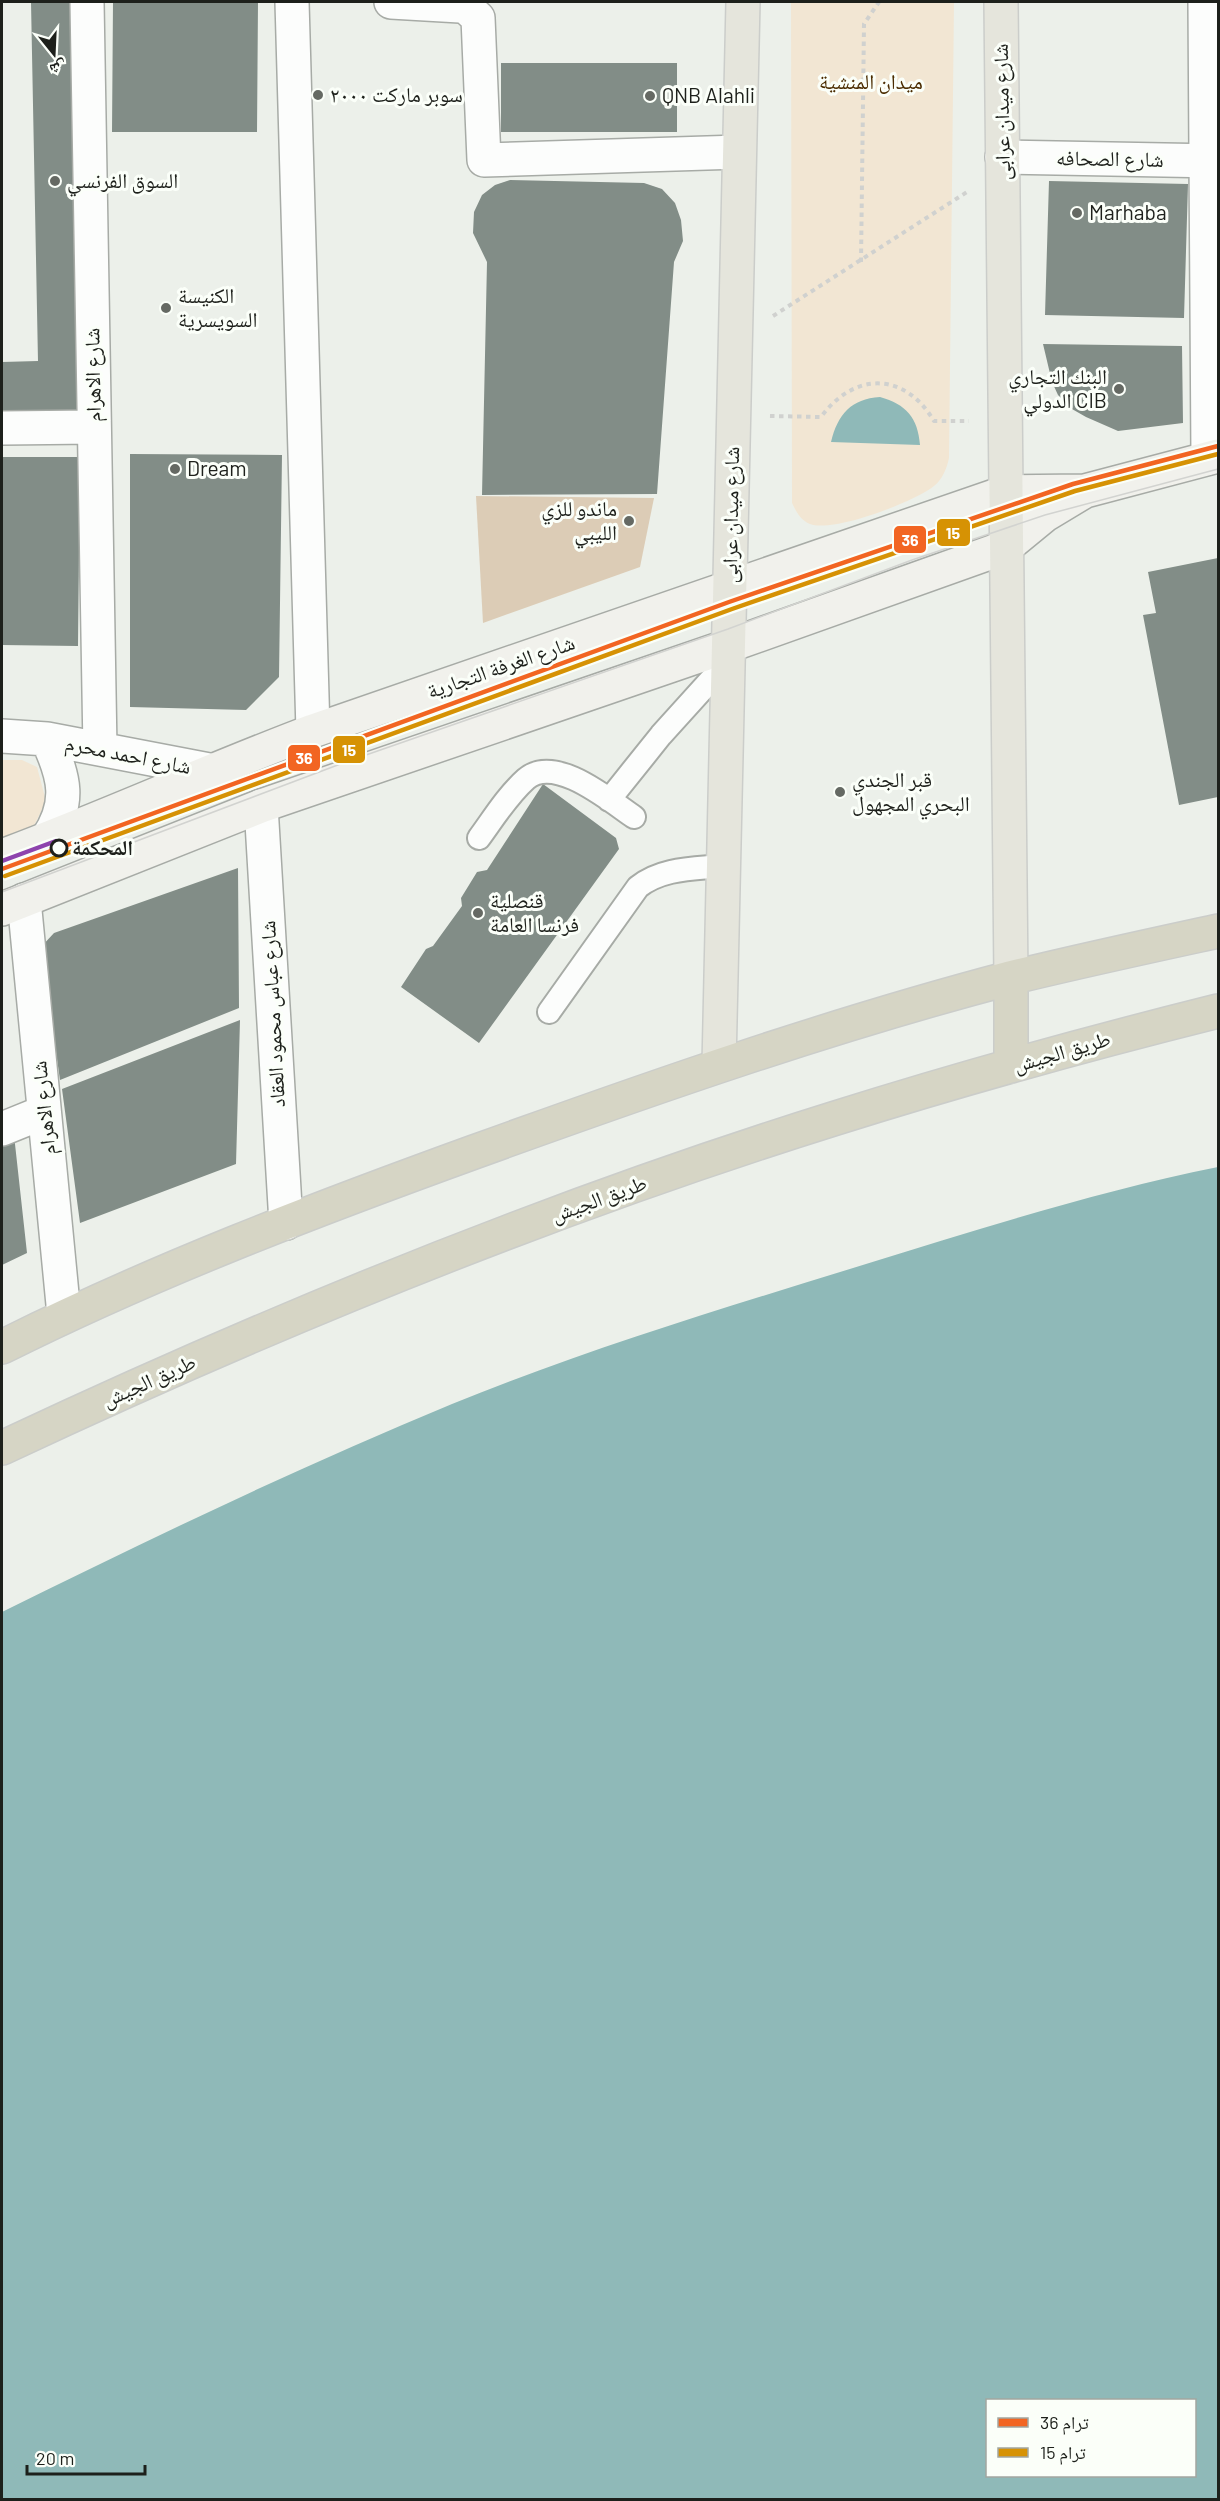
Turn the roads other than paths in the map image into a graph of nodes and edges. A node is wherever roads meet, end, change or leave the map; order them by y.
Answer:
1 (87, 2) edge
2 (292, 2) edge
3 (391, 2) edge
4 (743, 2) edge
5 (1001, 2) edge
6 (1205, 2) edge
7 (739, 152) junction
8 (1211, 161) edge
9 (1002, 163) junction
10 (2, 428) edge
11 (94, 428) junction
12 (1213, 457) edge
13 (1085, 491) junction
14 (1006, 492) junction
15 (1006, 547) junction
16 (729, 589) junction
17 (728, 654) junction
18 (313, 730) junction
19 (2, 736) edge
20 (47, 739) junction
21 (100, 749) junction
22 (209, 770) junction
23 (609, 800) junction
24 (261, 806) junction
25 (634, 817) dead end
26 (479, 838) dead end
27 (47, 839) junction
28 (2, 856) edge
29 (722, 866) junction
30 (13, 905) edge
31 (1218, 931) edge
32 (1011, 978) junction
33 (1218, 1011) edge
34 (549, 1012) dead end
35 (719, 1065) junction
36 (1011, 1066) junction
37 (44, 1112) junction
38 (2, 1129) edge
39 (286, 1223) junction
40 (64, 1316) junction
41 (2, 1347) edge
42 (6, 1441) edge

1 - 11 street, شارع الاهرام
2 - 18 street
3 - 7 street
4 - 7 main road, شارع ميدان عرابى
5 - 9 main road, شارع ميدان عرابى
6 - 8 street
7 - 16 main road, شارع ميدان عرابى
8 - 9 street, شارع الصحافه
8 - 12 street
9 - 14 main road, شارع ميدان عرابى
10 - 11 street
11 - 21 street, شارع الاهرام
12 - 13 main road
13 - 14 main road, شارع الغرفة التجارية
13 - 15 main road
14 - 15 main road, شارع ميدان عرابى
14 - 16 main road, شارع الغرفة التجارية
15 - 17 main road
15 - 32 main road, شارع ميدان عرابى
16 - 17 main road, شارع ميدان عرابى
16 - 18 main road, شارع الغرفة التجارية
17 - 23 lane
17 - 24 main road
17 - 29 main road, شارع ميدان عرابى
18 - 22 main road, شارع الغرفة التجارية
19 - 20 street, شارع احمد محرم
20 - 21 street, شارع احمد محرم
20 - 27 street, شارع احمد محرم
21 - 22 street, شارع احمد محرم
22 - 27 main road, شارع الغرفة التجارية
23 - 25 lane
23 - 26 lane
24 - 30 main road
24 - 39 street, شارع عباس محمود العقاد
27 - 28 main road, شارع الغرفة التجارية
29 - 34 lane
29 - 35 main road, شارع ميدان عرابى
30 - 37 street, شارع الاهرام
31 - 32 highway
32 - 35 highway
32 - 36 highway
33 - 36 highway, طريق الجيش
35 - 39 highway
36 - 42 highway, طريق الجيش
37 - 38 street
37 - 40 street, شارع الاهرام
39 - 40 highway
40 - 41 highway

